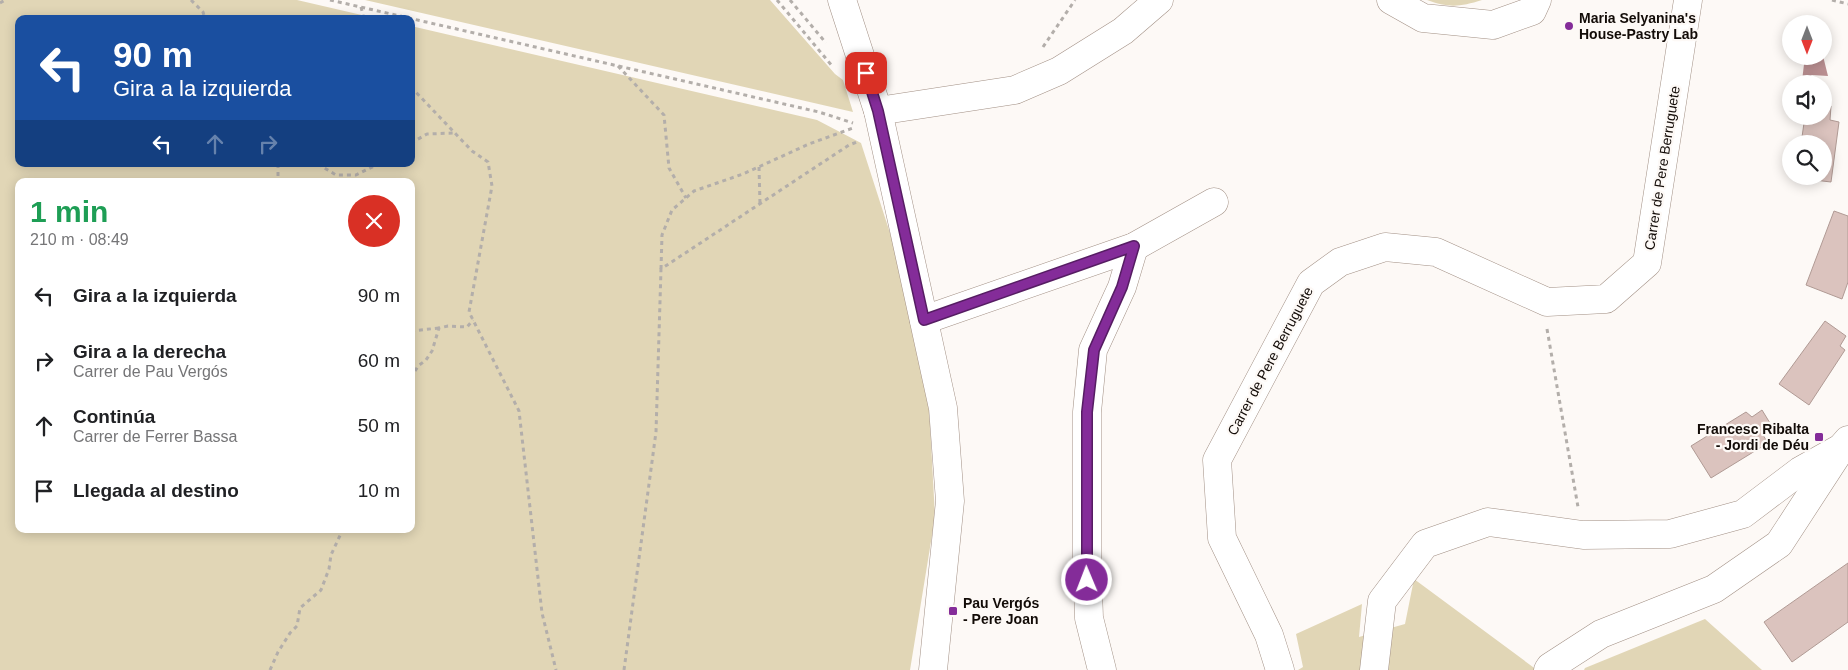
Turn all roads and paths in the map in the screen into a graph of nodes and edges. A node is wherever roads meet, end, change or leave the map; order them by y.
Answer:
1 (5, 0) edge
2 (190, 0) edge
3 (330, 0) edge
4 (777, 0) edge
5 (842, 0) edge
6 (1159, 0) edge
7 (1391, 0) edge
8 (1537, 0) edge
9 (1688, 0) edge
10 (1832, 0) edge
11 (0, 3) edge
12 (1848, 4) edge
13 (361, 7) junction
14 (204, 15) edge
15 (363, 15) edge
16 (396, 15) edge
17 (415, 19) edge
18 (617, 66) junction
19 (837, 71) dead end
20 (415, 91) edge
21 (869, 118) junction
22 (455, 133) junction
23 (863, 139) dead end
24 (415, 141) edge
25 (323, 167) edge
26 (372, 167) edge
27 (759, 167) junction
28 (686, 198) junction
29 (1214, 202) dead end
30 (760, 204) junction
31 (1134, 246) junction
32 (661, 269) junction
33 (1542, 300) junction
34 (473, 320) junction
35 (924, 320) junction
36 (439, 328) junction
37 (415, 330) edge
38 (415, 371) edge
39 (1844, 444) edge
40 (341, 533) edge
41 (1583, 535) junction
42 (270, 670) edge
43 (556, 670) edge
44 (624, 670) edge
45 (933, 670) edge
46 (1102, 670) edge
47 (1280, 670) edge
48 (1374, 670) edge
49 (1548, 670) edge

1 - 11 path
2 - 14 path
3 - 13 path
4 - 19 path
5 - 21 street
6 - 21 street
7 - 8 street
9 - 33 street, Carrer de Pere Berruguete
10 - 12 path
13 - 15 path
13 - 16 path
17 - 18 path
18 - 21 path
18 - 28 path
20 - 22 path
21 - 27 path
21 - 35 street
22 - 24 path
22 - 34 path
23 - 30 path
25 - 26 path
27 - 28 path
27 - 30 path
28 - 32 path
29 - 31 street
30 - 32 path
31 - 35 street
31 - 46 street
32 - 44 path
33 - 41 path
33 - 47 street, Carrer de Pere Berruguete
34 - 36 path
34 - 43 path
35 - 45 street
36 - 37 path
36 - 38 path
39 - 41 street
39 - 49 street
40 - 42 path
41 - 48 street

